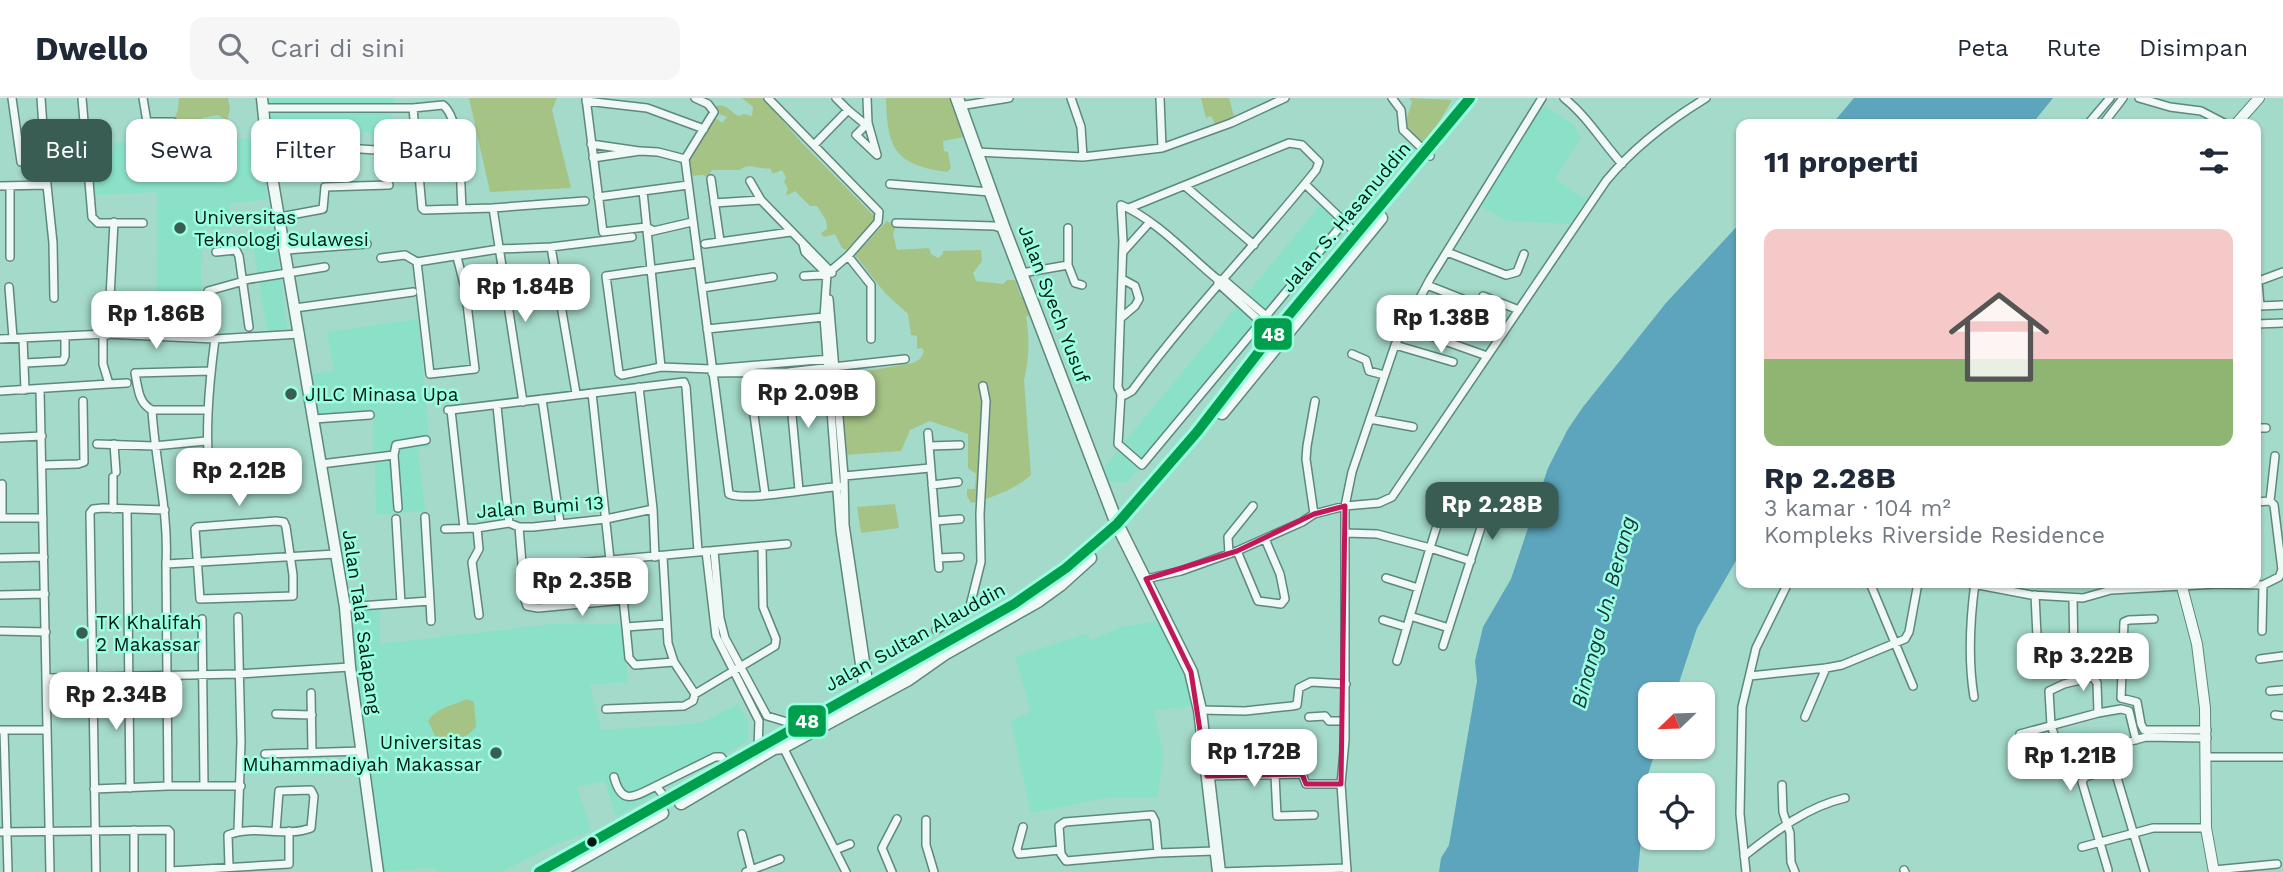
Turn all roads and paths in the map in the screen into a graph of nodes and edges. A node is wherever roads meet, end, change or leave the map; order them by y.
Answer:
1 (12, 98) edge
2 (41, 98) edge
3 (82, 98) edge
4 (143, 98) edge
5 (695, 98) edge
6 (768, 98) edge
7 (836, 98) edge
8 (867, 98) edge
9 (1009, 98) edge
10 (1071, 98) edge
11 (1160, 98) edge
12 (1285, 98) edge
13 (1392, 98) edge
14 (1470, 98) edge
15 (1478, 98) edge
16 (1542, 98) edge
17 (1564, 98) edge
18 (1706, 98) edge
19 (2110, 98) edge
20 (2123, 98) edge
21 (2138, 98) edge
22 (2259, 98) edge
23 (586, 99) edge
24 (958, 102) edge
25 (262, 103) edge
26 (413, 108) junction
27 (848, 110) junction
28 (146, 119) edge
29 (2092, 119) edge
30 (2107, 119) edge
31 (2216, 119) edge
32 (2240, 119) edge
33 (704, 129) junction
34 (591, 144) junction
35 (814, 145) junction
36 (1162, 148) junction
37 (640, 151) junction
38 (976, 152) junction
39 (1428, 154) junction
40 (1083, 157) junction
41 (593, 158) junction
42 (685, 159) junction
43 (21, 162) dead end
44 (1622, 164) junction
45 (710, 179) dead end
46 (750, 181) dead end
47 (274, 182) edge
48 (688, 184) junction
49 (890, 184) dead end
50 (1305, 184) junction
51 (47, 185) junction
52 (389, 185) dead end
53 (0, 186) edge
54 (1185, 186) junction
55 (10, 187) junction
56 (643, 191) junction
57 (991, 192) junction
58 (598, 197) junction
59 (761, 200) junction
60 (585, 201) dead end
61 (714, 203) junction
62 (462, 207) junction
63 (493, 208) junction
64 (1129, 208) junction
65 (280, 217) junction
66 (114, 222) junction
67 (692, 222) junction
68 (1344, 222) junction
69 (143, 223) dead end
70 (896, 223) dead end
71 (1149, 223) junction
72 (1068, 228) dead end
73 (1004, 229) junction
74 (648, 230) junction
75 (791, 232) junction
76 (632, 237) dead end
77 (1361, 237) junction
78 (720, 241) junction
79 (367, 244) dead end
80 (705, 244) dead end
81 (1254, 245) junction
82 (551, 247) junction
83 (499, 249) junction
84 (286, 250) junction
85 (216, 252) dead end
86 (1447, 252) junction
87 (1123, 253) junction
88 (1524, 254) dead end
89 (10, 257) dead end
90 (457, 257) junction
91 (848, 257) junction
92 (382, 258) dead end
93 (417, 262) junction
94 (698, 263) junction
95 (1068, 265) junction
96 (325, 267) dead end
97 (650, 268) junction
98 (290, 272) junction
99 (2283, 272) edge
100 (830, 273) junction
101 (1022, 273) junction
102 (804, 276) dead end
103 (773, 277) dead end
104 (1122, 279) junction
105 (2261, 280) edge
106 (244, 281) junction
107 (1220, 282) junction
108 (1082, 285) dead end
109 (1427, 285) junction
110 (9, 287) dead end
111 (702, 288) junction
112 (413, 292) dead end
113 (1483, 296) dead end
114 (54, 298) dead end
115 (1470, 302) dead end
116 (2283, 305) edge
117 (2261, 306) edge
118 (295, 307) junction
119 (1519, 310) junction
120 (824, 317) junction
121 (1122, 317) junction
122 (1264, 319) junction
123 (2283, 323) edge
124 (2261, 324) edge
125 (249, 327) dead end
126 (1405, 327) junction
127 (708, 329) junction
128 (300, 334) junction
129 (1281, 334) junction
130 (105, 335) junction
131 (65, 337) junction
132 (213, 337) junction
133 (13, 338) junction
134 (0, 339) edge
135 (23, 339) junction
136 (871, 339) dead end
137 (1395, 345) junction
138 (1352, 354) dead end
139 (1487, 356) junction
140 (905, 359) dead end
141 (1453, 362) dead end
142 (25, 363) junction
143 (830, 363) junction
144 (661, 367) junction
145 (211, 371) junction
146 (712, 371) junction
147 (748, 372) junction
148 (788, 372) junction
149 (1384, 375) junction
150 (127, 383) dead end
151 (109, 384) junction
152 (983, 386) dead end
153 (639, 387) junction
154 (40, 389) junction
155 (25, 390) junction
156 (0, 391) edge
157 (592, 393) junction
158 (576, 394) junction
159 (1121, 394) junction
160 (542, 400) junction
161 (83, 401) dead end
162 (1315, 401) dead end
163 (523, 402) junction
164 (498, 406) junction
165 (152, 410) junction
166 (207, 410) junction
167 (370, 415) dead end
168 (314, 419) junction
169 (1370, 419) junction
170 (1413, 427) dead end
171 (2261, 428) edge
172 (2266, 428) dead end
173 (1205, 429) joint
174 (928, 433) dead end
175 (42, 436) junction
176 (0, 438) edge
177 (426, 440) dead end
178 (206, 441) junction
179 (97, 444) dead end
180 (114, 444) junction
181 (960, 445) dead end
182 (154, 446) junction
183 (929, 446) junction
184 (394, 455) junction
185 (2276, 456) dead end
186 (321, 464) junction
187 (43, 465) junction
188 (930, 468) junction
189 (844, 476) junction
190 (958, 482) dead end
191 (2, 484) dead end
192 (932, 485) junction
193 (841, 486) junction
194 (210, 489) dead end
195 (799, 490) junction
196 (765, 494) junction
197 (2270, 501) junction
198 (2261, 502) edge
199 (1253, 506) dead end
200 (1345, 506) junction
201 (398, 508) dead end
202 (113, 509) junction
203 (127, 509) junction
204 (653, 509) junction
205 (165, 510) junction
206 (1314, 514) junction
207 (1485, 515) dead end
208 (1440, 516) dead end
209 (43, 517) junction
210 (425, 517) dead end
211 (2279, 517) edge
212 (1, 518) edge
213 (396, 519) dead end
214 (606, 519) junction
215 (960, 519) dead end
216 (936, 521) junction
217 (509, 523) junction
218 (559, 523) junction
219 (519, 527) junction
220 (464, 528) junction
221 (477, 528) junction
222 (445, 529) dead end
223 (1119, 529) junction
224 (2281, 531) edge
225 (1345, 533) junction
226 (1265, 538) junction
227 (787, 544) dead end
228 (762, 546) junction
229 (1430, 548) junction
230 (706, 551) junction
231 (1237, 551) junction
232 (336, 554) junction
233 (1228, 554) junction
234 (44, 557) junction
235 (659, 557) junction
236 (960, 557) dead end
237 (0, 558) edge
238 (292, 558) junction
239 (938, 558) junction
240 (610, 560) junction
241 (619, 560) junction
242 (196, 561) junction
243 (1471, 561) junction
244 (166, 564) junction
245 (2282, 565) edge
246 (523, 568) junction
247 (939, 568) dead end
248 (1386, 578) dead end
249 (1146, 579) junction
250 (2263, 585) joint
251 (1418, 588) junction
252 (1785, 588) edge
253 (1872, 588) edge
254 (1917, 588) edge
255 (1973, 588) edge
256 (1996, 588) edge
257 (2134, 588) edge
258 (2182, 588) edge
259 (45, 594) junction
260 (0, 595) edge
261 (2035, 595) junction
262 (2073, 598) junction
263 (624, 600) junction
264 (430, 601) junction
265 (401, 603) junction
266 (345, 607) junction
267 (479, 615) dead end
268 (1410, 616) junction
269 (238, 617) dead end
270 (202, 619) dead end
271 (2154, 619) dead end
272 (1383, 620) dead end
273 (431, 621) dead end
274 (667, 624) junction
275 (626, 627) junction
276 (1406, 627) junction
277 (1449, 628) junction
278 (936, 630) dead end
279 (0, 631) edge
280 (2262, 631) dead end
281 (46, 632) junction
282 (2037, 636) dead end
283 (1894, 643) junction
284 (1443, 646) dead end
285 (942, 650) junction
286 (2283, 656) edge
287 (2074, 657) dead end
288 (2260, 659) dead end
289 (1397, 661) dead end
290 (674, 662) junction
291 (349, 667) junction
292 (1826, 668) junction
293 (736, 669) junction
294 (238, 674) junction
295 (202, 675) junction
296 (166, 676) junction
297 (1751, 676) junction
298 (92, 677) junction
299 (130, 677) junction
300 (46, 678) junction
301 (1346, 684) junction
302 (1913, 685) dead end
303 (866, 687) junction
304 (2270, 691) dead end
305 (2283, 691) edge
306 (311, 693) dead end
307 (695, 694) junction
308 (1974, 697) dead end
309 (606, 709) dead end
310 (1200, 710) junction
311 (2098, 713) junction
312 (276, 714) dead end
313 (312, 715) junction
314 (767, 716) junction
315 (1309, 717) dead end
316 (1805, 717) dead end
317 (759, 721) junction
318 (1345, 721) junction
319 (797, 725) junction
320 (2051, 725) junction
321 (2, 730) edge
322 (47, 730) junction
323 (2020, 734) dead end
324 (2207, 734) junction
325 (2136, 740) junction
326 (783, 747) junction
327 (758, 748) junction
328 (362, 751) junction
329 (312, 752) junction
330 (265, 754) dead end
331 (2207, 757) junction
332 (2283, 757) edge
333 (728, 765) junction
334 (1275, 775) junction
335 (1206, 776) junction
336 (614, 777) dead end
337 (1341, 784) junction
338 (1782, 785) dead end
339 (168, 786) junction
340 (205, 786) junction
341 (241, 786) junction
342 (656, 786) junction
343 (130, 788) junction
344 (94, 789) junction
345 (1845, 798) dead end
346 (668, 800) junction
347 (1314, 815) dead end
348 (897, 819) dead end
349 (926, 820) dead end
350 (1786, 823) junction
351 (1023, 827) dead end
352 (2206, 828) junction
353 (134, 830) junction
354 (238, 830) junction
355 (49, 831) junction
356 (95, 831) junction
357 (276, 831) junction
358 (289, 831) junction
359 (4, 832) edge
360 (2133, 833) junction
361 (742, 834) dead end
362 (605, 839) junction
363 (2099, 843) junction
364 (850, 844) dead end
365 (2082, 847) dead end
366 (835, 850) junction
367 (1060, 850) junction
368 (1215, 851) junction
369 (1158, 853) junction
370 (1744, 856) junction
371 (780, 859) dead end
372 (2277, 864) dead end
373 (229, 867) junction
374 (205, 870) edge
375 (1347, 870) edge
376 (2108, 870) dead end
377 (170, 871) edge
378 (749, 871) edge
379 (2214, 871) edge
380 (8, 872) edge
381 (50, 872) edge
382 (96, 872) edge
383 (134, 872) edge
384 (378, 872) edge
385 (539, 872) edge
386 (559, 872) edge
387 (846, 872) edge
388 (892, 872) edge
389 (934, 872) edge
390 (1220, 872) edge
391 (1746, 872) edge
392 (1795, 872) edge
393 (2145, 872) edge

1 - 43 street
2 - 51 street
3 - 66 street
4 - 28 street
5 - 33 street
6 - 35 street
7 - 27 street
8 - 27 street
9 - 24 street
10 - 40 street
11 - 36 street
12 - 36 street
13 - 39 street
14 - 39 main road, Jalan S. Hasanuddin
15 - 39 main road, Jalan S. Hasanuddin
16 - 86 street
17 - 44 street
18 - 44 street
19 - 29 street
20 - 30 street
21 - 31 street
22 - 32 street
23 - 33 street
23 - 34 street
24 - 38 main road, Jalan Syech Yusuf
25 - 26 street
26 - 62 street
26 - 62 street
27 - 35 street
33 - 42 street
34 - 37 street
34 - 41 street
35 - 91 street
36 - 40 street
37 - 41 street
37 - 42 street
38 - 40 street
38 - 57 main road, Jalan Syech Yusuf
39 - 77 main road, Jalan S. Hasanuddin
41 - 58 street
42 - 48 street
44 - 119 street
45 - 61 street
46 - 59 street
47 - 65 main road
48 - 56 street
48 - 67 street
49 - 57 street
50 - 54 street
50 - 68 street
50 - 81 street
51 - 55 street
51 - 114 street
52 - 65 street
53 - 55 street
54 - 64 street
54 - 81 street
55 - 89 street
56 - 58 street
56 - 74 street
57 - 73 main road, Jalan Syech Yusuf
58 - 74 street
59 - 61 street
59 - 75 street
60 - 63 street
61 - 78 street
62 - 63 street
63 - 83 street
64 - 71 street
64 - 87 street
65 - 84 main road
66 - 69 street
66 - 130 street
67 - 74 street
67 - 94 street
68 - 77 street
68 - 122 street
70 - 73 street
71 - 87 street
71 - 107 street
72 - 95 street
73 - 101 main road, Jalan Syech Yusuf
74 - 97 street
75 - 78 street
75 - 100 street
76 - 82 street
77 - 129 main road, Jalan S. Hasanuddin
78 - 80 street
79 - 84 street
81 - 107 street
82 - 83 street
82 - 158 street
83 - 90 street
83 - 163 street
84 - 98 main road
85 - 106 street
86 - 88 street
86 - 109 street
87 - 104 street
90 - 93 street
90 - 93 street
91 - 100 street
91 - 136 street
92 - 93 street
94 - 97 street
94 - 111 street
95 - 101 street
95 - 108 street
96 - 98 street
97 - 144 street
97 - 144 street
98 - 106 street
98 - 118 main road
99 - 105 street
100 - 102 street
100 - 120 street
100 - 143 street
101 - 223 main road, Jalan Syech Yusuf
103 - 111 street
104 - 121 street
104 - 121 street
106 - 125 street
106 - 132 street
107 - 122 street
107 - 159 street
109 - 115 street
109 - 126 street
110 - 133 street
111 - 127 street
112 - 118 street
113 - 119 street
116 - 117 street
118 - 128 main road
119 - 139 street
120 - 127 street
120 - 143 street
121 - 159 street
122 - 129 street
122 - 159 street
123 - 124 street
126 - 137 street
126 - 139 street
127 - 146 street
128 - 132 street
128 - 168 main road, Jalan Tala' Salapang
129 - 173 main road, Jalan S. Hasanuddin
130 - 131 street
130 - 132 street
130 - 151 street
131 - 135 street
131 - 142 street
132 - 145 street
133 - 134 street
133 - 135 street
135 - 142 street
137 - 141 street
137 - 149 street
138 - 149 street
139 - 200 street
140 - 143 street
142 - 155 street
143 - 146 street
143 - 148 street
143 - 189 street
143 - 193 street
144 - 146 street
145 - 165 street
145 - 166 street
146 - 147 street
146 - 196 street
147 - 148 street
147 - 196 street
148 - 195 street
149 - 169 street
150 - 151 street
151 - 154 street
152 - 278 street
153 - 157 street
153 - 204 street
153 - 230 street
154 - 155 street
154 - 175 street
155 - 156 street
157 - 158 street
157 - 214 street
158 - 160 street
160 - 163 street
160 - 218 street
161 - 187 street
162 - 206 street
163 - 164 street
164 - 217 street
164 - 220 street
165 - 166 street
165 - 182 street
166 - 178 street
167 - 168 street
168 - 186 main road, Jalan Tala' Salapang
169 - 170 street
169 - 200 street
171 - 172 street
173 - 223 main road, Jalan Sultan Alauddin
174 - 183 street
175 - 176 street
175 - 187 street
177 - 184 street
178 - 182 street
178 - 194 street
179 - 180 street
180 - 182 street
180 - 202 street
181 - 183 street
182 - 205 street
183 - 188 street
184 - 186 street
184 - 201 street
185 - 197 street
186 - 232 main road, Jalan Tala' Salapang
187 - 209 street
188 - 189 street
188 - 192 street
189 - 193 street
190 - 192 street
191 - 212 street
192 - 216 street
193 - 195 street
193 - 303 street
195 - 196 street
197 - 198 street
197 - 211 street
199 - 233 street
200 - 206 street
200 - 225 street
202 - 203 street
202 - 298 street
203 - 205 street
203 - 299 street
204 - 214 street, Jalan Bumi 13
204 - 235 street
205 - 244 street
206 - 226 street
207 - 243 street
208 - 229 street
209 - 212 street
209 - 234 street
210 - 264 street
211 - 224 street
213 - 265 street
214 - 218 street, Jalan Bumi 13
214 - 240 street
215 - 216 street
216 - 239 street
217 - 219 street, Jalan Bumi 13
217 - 221 street, Jalan Bumi 13
218 - 219 street, Jalan Bumi 13
219 - 246 street
220 - 221 street, Jalan Bumi 13
220 - 222 street, Jalan Bumi 13
221 - 267 street
223 - 249 main road, Jalan Syech Yusuf
223 - 285 main road, Jalan Sultan Alauddin
224 - 245 street
225 - 229 street
225 - 301 street
226 - 231 street
226 - 231 street
227 - 228 street
228 - 230 street
228 - 293 street
229 - 243 street
229 - 251 street
230 - 235 street
230 - 293 street
231 - 233 street
232 - 238 street
232 - 266 main road, Jalan Tala' Salapang
233 - 249 street
234 - 237 street
234 - 259 street
235 - 241 street
235 - 274 street
236 - 239 street
238 - 242 street
238 - 242 street
238 - 242 street
239 - 247 street
240 - 241 street
240 - 246 street
241 - 263 street
242 - 244 street
243 - 277 street
244 - 296 street
245 - 250 street
246 - 263 street
248 - 251 street
249 - 310 main road, Jalan Syech Yusuf
250 - 280 street
251 - 268 street
252 - 297 street
253 - 283 street
254 - 283 street
255 - 308 street
256 - 261 street
257 - 262 street
258 - 324 street
259 - 260 street
259 - 281 street
261 - 262 street
261 - 282 street
262 - 287 street
263 - 275 street
264 - 265 street
264 - 273 street
265 - 266 street
266 - 291 main road, Jalan Tala' Salapang
268 - 276 street
268 - 277 street
269 - 294 street
270 - 295 street
271 - 324 street
272 - 276 street
274 - 275 street
274 - 290 street
275 - 290 street
276 - 289 street
277 - 284 street
279 - 281 street
281 - 300 street
283 - 292 street
283 - 302 street
285 - 303 main road, Jalan Sultan Alauddin
285 - 326 main road, Jalan Sultan Alauddin
286 - 288 street
290 - 307 street
291 - 294 street
291 - 328 main road, Jalan Tala' Salapang
292 - 297 street
292 - 316 street
293 - 307 street
293 - 314 street
293 - 317 street
294 - 295 street
294 - 341 street
295 - 296 street
295 - 340 street
296 - 299 street
296 - 339 street
297 - 370 street
298 - 299 street
298 - 300 street
298 - 344 street
299 - 343 street
300 - 322 street
301 - 310 street
301 - 318 street
303 - 319 main road, Jalan Sultan Alauddin
304 - 305 street
306 - 313 street
307 - 309 street
310 - 335 main road, Jalan Syech Yusuf
311 - 320 street
311 - 320 street
311 - 325 street
312 - 313 street
313 - 329 street
314 - 317 street
314 - 319 street
315 - 318 street
317 - 327 street
318 - 337 street
319 - 327 main road, Jalan Sultan Alauddin
320 - 323 street
320 - 325 street
321 - 322 street
321 - 359 street
322 - 355 street
324 - 325 street
324 - 331 street
326 - 362 main road, Jalan Sultan Alauddin
326 - 366 street
327 - 333 main road, Jalan Sultan Alauddin
328 - 329 street
328 - 384 main road, Jalan Tala' Salapang
329 - 330 street
331 - 332 street
331 - 352 street
333 - 342 street
333 - 346 main road, Jalan Sultan Alauddin
334 - 335 street
334 - 337 street
334 - 347 street
335 - 368 main road, Jalan Syech Yusuf
336 - 342 street
337 - 375 street
338 - 350 street
339 - 340 street
339 - 343 street
340 - 341 street
341 - 354 street
342 - 346 street
343 - 344 street
344 - 356 street
345 - 350 street
346 - 362 main road, Jalan Sultan Alauddin
348 - 388 street
349 - 389 street
350 - 370 street
350 - 392 street
351 - 367 street
352 - 360 street
352 - 379 street
353 - 356 street
353 - 377 street
353 - 383 street
354 - 357 street
354 - 373 street
355 - 356 street
355 - 359 street
355 - 381 street
356 - 382 street
357 - 358 street
357 - 358 street
358 - 373 street
359 - 380 street
360 - 363 street
360 - 363 street
360 - 393 street
361 - 378 street
362 - 385 main road, Jalan Sultan Alauddin
362 - 386 main road, Jalan Sultan Alauddin
363 - 365 street
363 - 376 street
364 - 366 street
366 - 387 street
367 - 369 street
367 - 369 street
368 - 369 street
368 - 390 main road, Jalan Syech Yusuf
370 - 391 street
371 - 378 street
372 - 379 street
373 - 374 street
374 - 377 street
375 - 390 street

